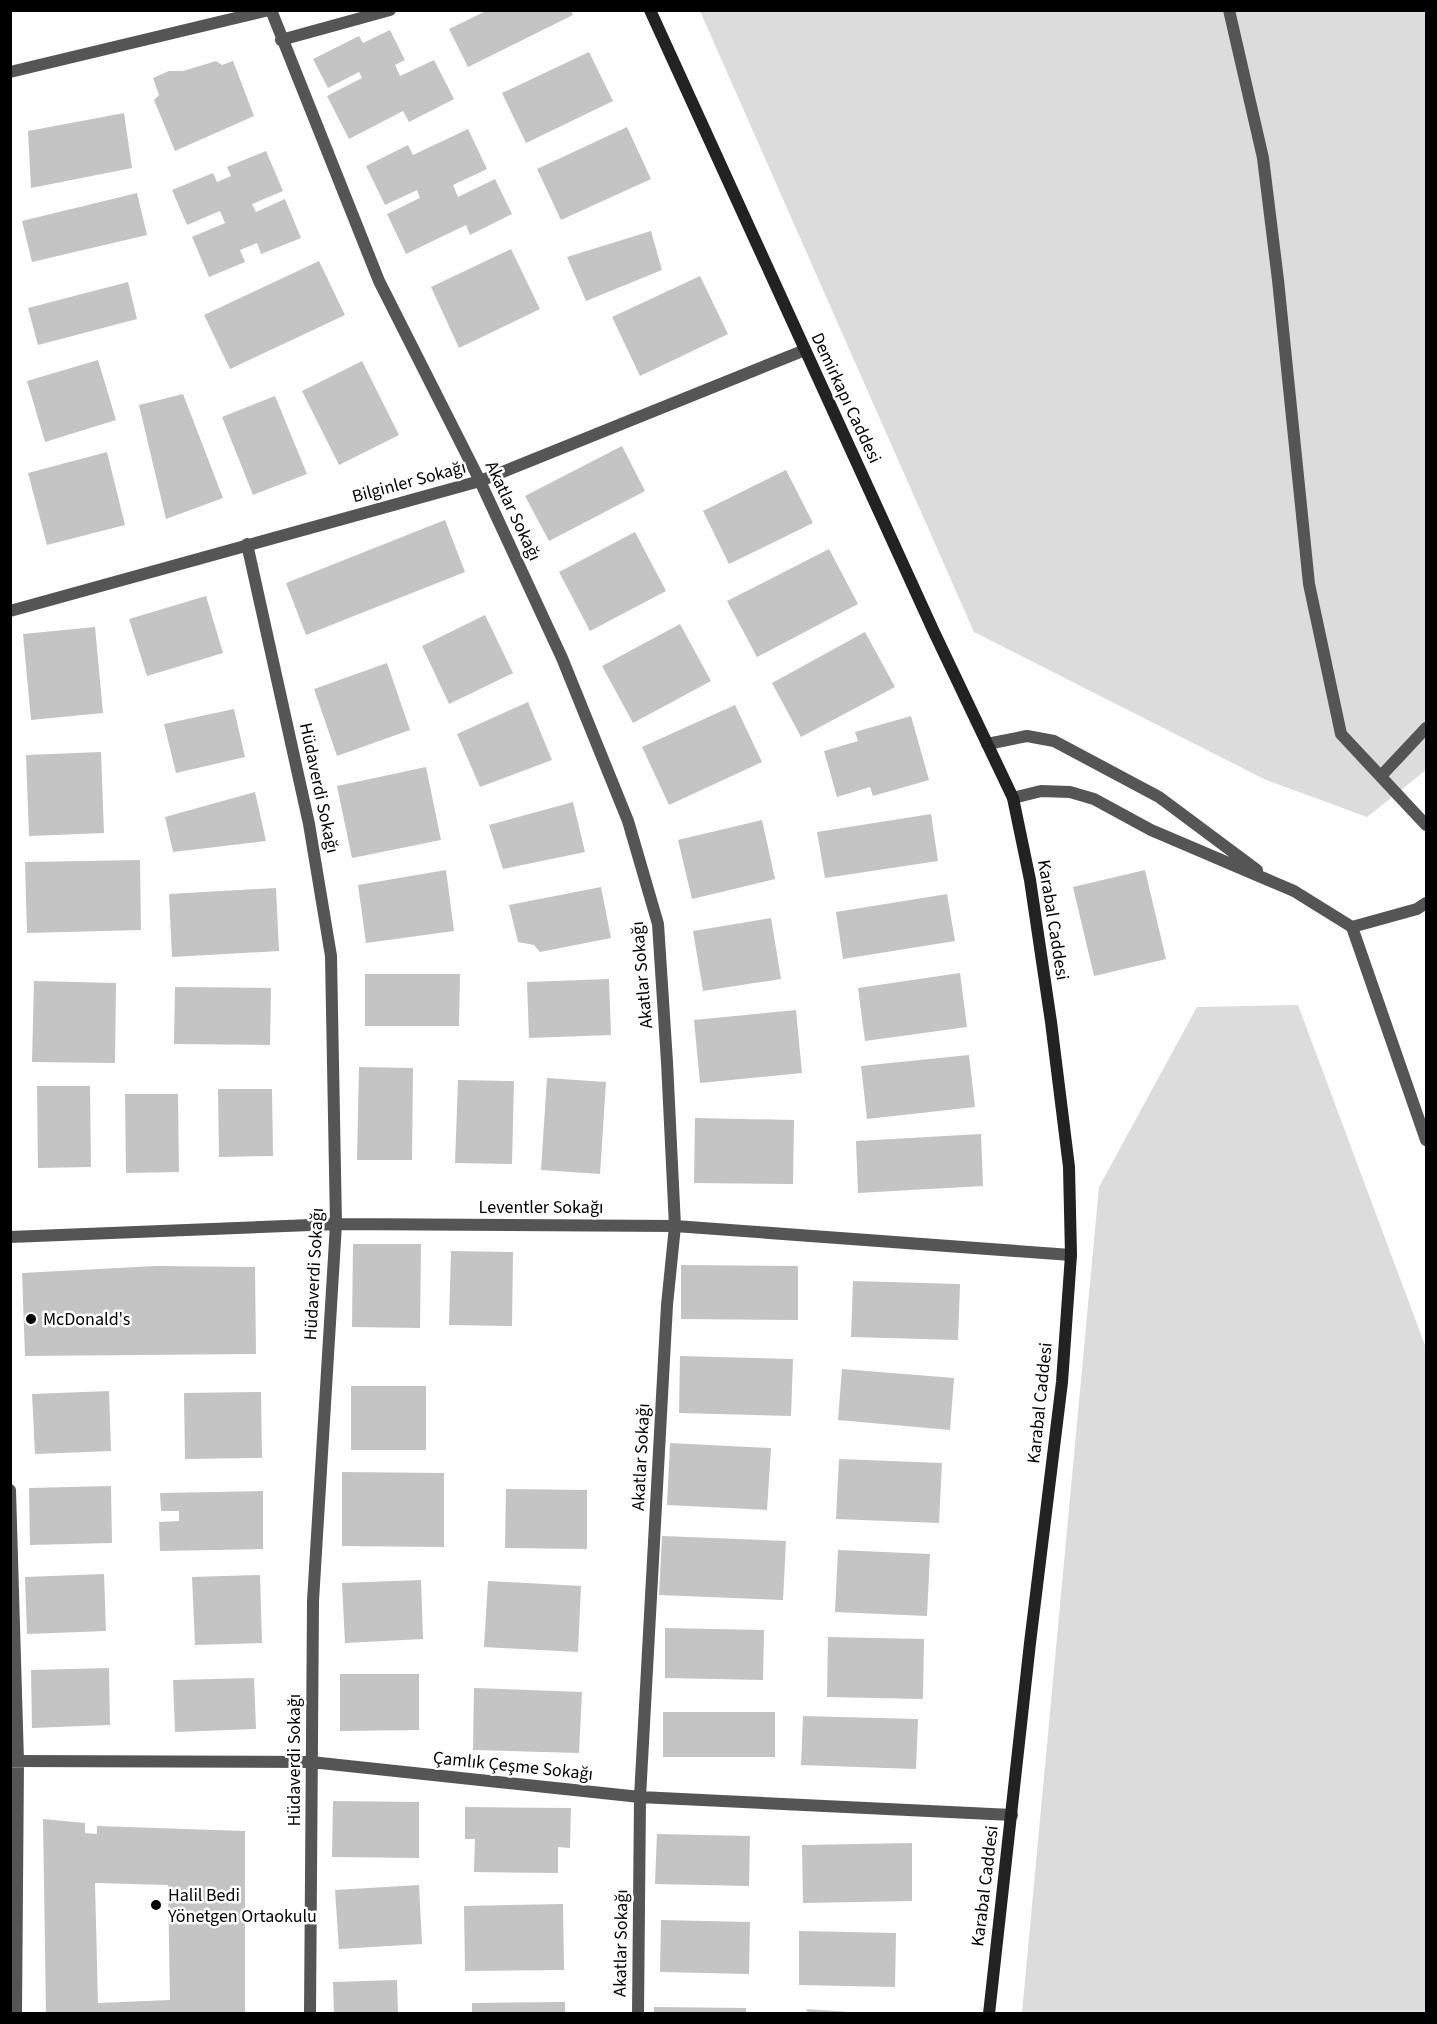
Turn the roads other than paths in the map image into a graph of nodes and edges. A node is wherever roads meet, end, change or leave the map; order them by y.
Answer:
1 (270, 10) edge
2 (390, 10) edge
3 (650, 10) edge
4 (1229, 10) edge
5 (281, 40) junction
6 (10, 72) edge
7 (805, 350) junction
8 (480, 481) junction
9 (247, 544) junction
10 (10, 611) edge
11 (1426, 728) edge
12 (987, 744) junction
13 (1382, 776) junction
14 (1013, 798) junction
15 (1426, 825) edge
16 (1272, 882) junction
17 (1426, 903) edge
18 (1352, 927) junction
19 (1426, 1140) edge
20 (336, 1224) junction
21 (675, 1226) junction
22 (10, 1237) edge
23 (1071, 1255) junction
24 (10, 1490) edge
25 (14, 1761) edge
26 (311, 1762) junction
27 (640, 1797) junction
28 (1012, 1815) junction
29 (16, 2013) edge
30 (310, 2013) edge
31 (638, 2013) edge
32 (988, 2013) edge

1 - 5 street, Akatlar Sokağı
1 - 6 street
2 - 5 street
3 - 7 street, Demirkapı Caddesi
4 - 13 street
5 - 8 street, Akatlar Sokağı
7 - 8 street, Bilginler Sokağı
7 - 12 street, Demirkapı Caddesi
8 - 9 street, Bilginler Sokağı
8 - 21 street, Akatlar Sokağı
9 - 10 street, Bilginler Sokağı
9 - 20 street, Hüdaverdi Sokağı
11 - 13 street
12 - 14 street, Demirkapı Caddesi
12 - 16 street
13 - 15 street
14 - 16 street
14 - 23 street, Karabal Caddesi
16 - 18 street
17 - 18 street
18 - 19 street
20 - 21 street, Leventler Sokağı
20 - 22 street, Leventler Sokağı
20 - 26 street, Hüdaverdi Sokağı
21 - 23 street, Leventler Sokağı
21 - 27 street, Akatlar Sokağı
23 - 28 street, Karabal Caddesi
24 - 25 street
25 - 26 street, Çamlık Çeşme Sokağı
25 - 29 street
26 - 27 street, Çamlık Çeşme Sokağı
26 - 30 street, Hüdaverdi Sokağı
27 - 28 street, Çamlık Çeşme Sokağı
27 - 31 street, Akatlar Sokağı
28 - 32 street, Karabal Caddesi

